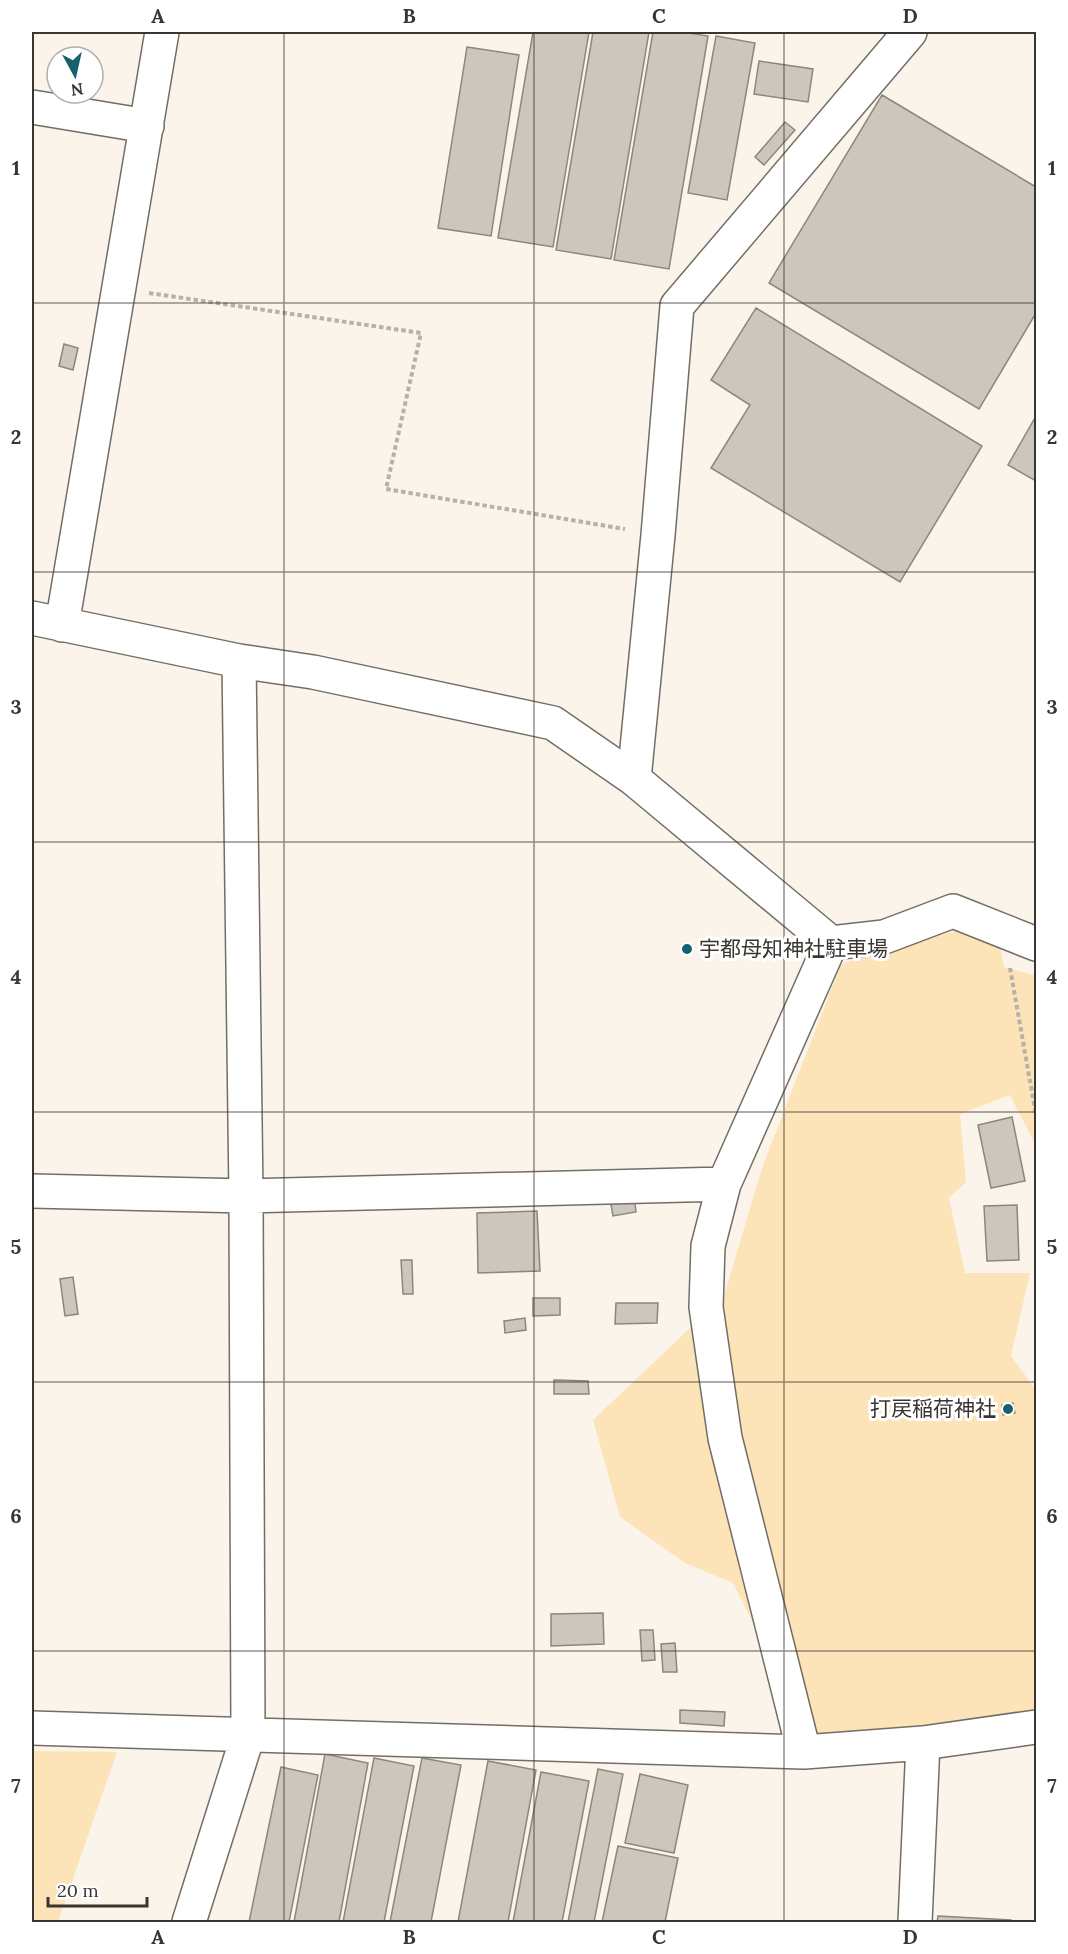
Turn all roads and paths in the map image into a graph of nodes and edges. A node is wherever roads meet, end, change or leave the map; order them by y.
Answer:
1 (162, 32) edge
2 (910, 32) edge
3 (32, 107) edge
4 (147, 126) junction
5 (119, 289) junction
6 (658, 535) junction
7 (47, 622) edge
8 (239, 661) junction
9 (634, 779) junction
10 (831, 944) junction
11 (1036, 944) edge
12 (1010, 976) dead end
13 (1036, 1115) edge
14 (724, 1184) junction
15 (32, 1191) edge
16 (246, 1196) junction
17 (1036, 1727) edge
18 (32, 1728) edge
19 (248, 1735) junction
20 (923, 1743) junction
21 (804, 1752) junction
22 (189, 1923) edge
23 (915, 1923) edge

1 - 4 street
2 - 6 street
3 - 4 street
4 - 5 street
5 - 6 path
5 - 7 street
6 - 9 street
7 - 8 street
8 - 9 street
8 - 16 street
9 - 10 street
10 - 11 street
10 - 14 street
12 - 13 path
14 - 16 street
14 - 21 street
15 - 16 street
16 - 19 street
17 - 20 street
18 - 19 street
19 - 21 street
19 - 22 street
20 - 21 street
20 - 23 street

